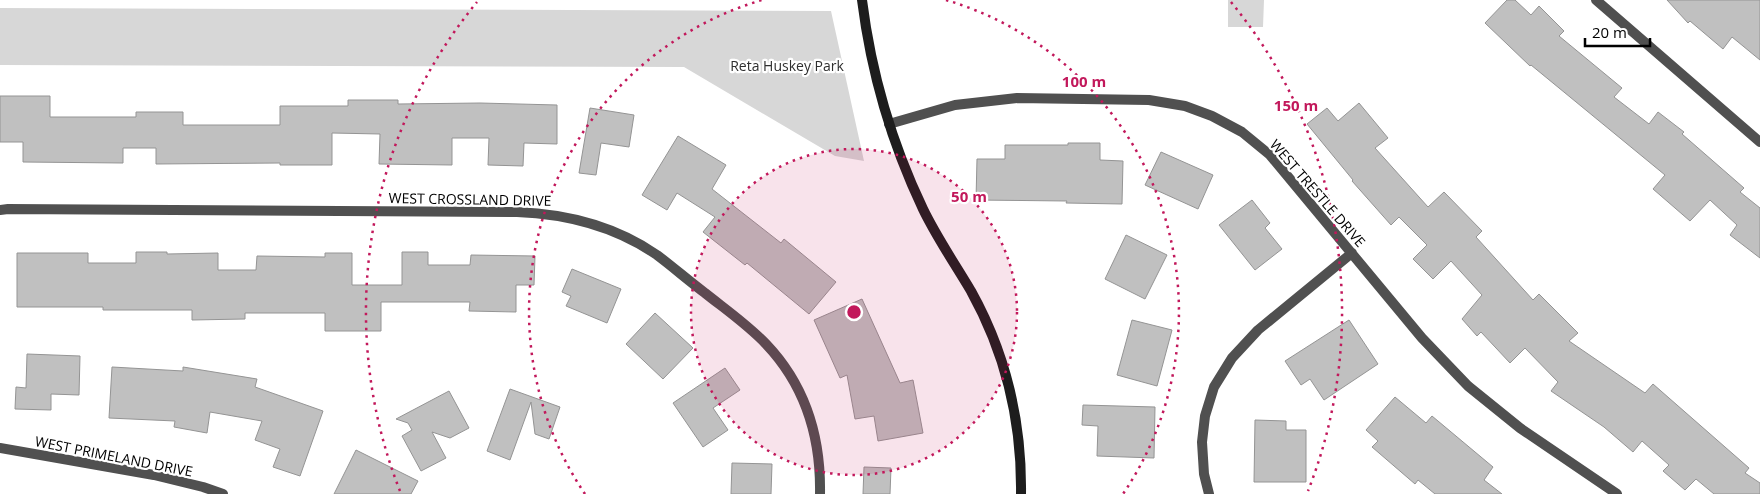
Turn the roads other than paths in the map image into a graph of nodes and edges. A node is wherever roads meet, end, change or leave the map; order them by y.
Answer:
1 (862, 0) edge
2 (1596, 0) edge
3 (889, 124) junction
4 (1760, 142) edge
5 (0, 210) edge
6 (1352, 253) junction
7 (0, 448) edge
8 (223, 494) edge
9 (820, 494) edge
10 (1021, 494) edge
11 (1209, 494) edge
12 (1616, 494) edge

1 - 3 street
2 - 4 street
3 - 6 street, WEST TRESTLE DRIVE
3 - 10 street
5 - 9 street, WEST CROSSLAND DRIVE
6 - 11 street
6 - 12 street, WEST TRESTLE DRIVE
7 - 8 street, WEST PRIMELAND DRIVE

